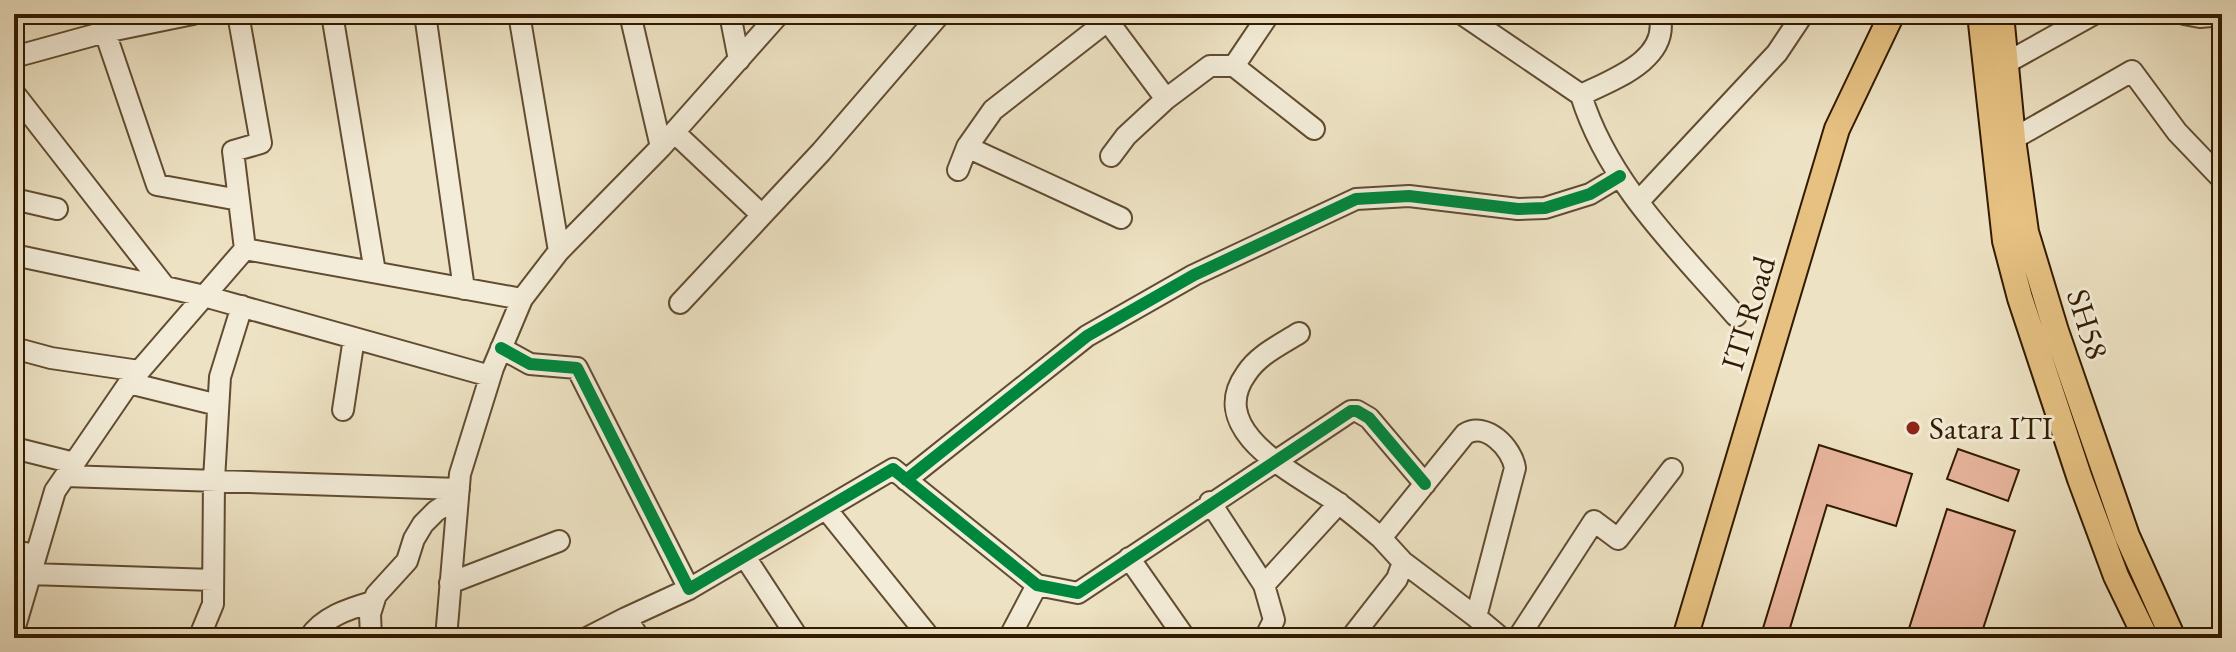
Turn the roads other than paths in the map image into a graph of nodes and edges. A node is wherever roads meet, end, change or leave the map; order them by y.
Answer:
1 (238, 14) edge
2 (332, 14) edge
3 (425, 14) edge
4 (519, 14) edge
5 (630, 14) edge
6 (730, 14) edge
7 (779, 14) edge
8 (940, 14) edge
9 (1462, 14) edge
10 (1659, 14) edge
11 (1803, 14) edge
12 (1892, 14) edge
13 (1980, 14) edge
14 (2001, 14) edge
15 (2094, 14) edge
16 (180, 15) edge
17 (2195, 15) edge
18 (2222, 15) edge
19 (1263, 16) edge
20 (1112, 17) edge
21 (105, 32) junction
22 (14, 57) edge
23 (739, 60) junction
24 (2006, 63) junction
25 (1234, 66) junction
26 (14, 93) edge
27 (1581, 95) junction
28 (1166, 99) junction
29 (1314, 129) dead end
30 (2013, 139) junction
31 (668, 140) junction
32 (967, 147) junction
33 (1111, 156) dead end
34 (958, 170) dead end
35 (1620, 176) junction
36 (2222, 179) edge
37 (14, 199) edge
38 (239, 200) junction
39 (1638, 202) junction
40 (57, 209) dead end
41 (762, 215) junction
42 (1121, 218) dead end
43 (245, 249) junction
44 (559, 251) junction
45 (14, 255) edge
46 (375, 272) junction
47 (165, 287) junction
48 (464, 289) junction
49 (204, 296) junction
50 (522, 299) junction
51 (680, 303) dead end
52 (242, 306) junction
53 (1736, 316) dead end
54 (1299, 333) dead end
55 (354, 338) junction
56 (14, 348) edge
57 (501, 348) junction
58 (490, 376) junction
59 (134, 377) junction
60 (218, 405) junction
61 (343, 410) dead end
62 (14, 448) edge
63 (1274, 460) junction
64 (1672, 469) dead end
65 (70, 470) junction
66 (214, 480) junction
67 (906, 480) junction
68 (1425, 484) junction
69 (458, 493) junction
70 (1210, 502) junction
71 (1339, 503) junction
72 (826, 509) junction
73 (1381, 538) junction
74 (559, 541) dead end
75 (14, 551) edge
76 (745, 557) junction
77 (1129, 558) junction
78 (1403, 562) junction
79 (33, 564) junction
80 (213, 580) junction
81 (450, 583) junction
82 (1037, 585) junction
83 (1264, 585) junction
84 (689, 589) junction
85 (372, 602) junction
86 (1476, 617) junction
87 (626, 618) junction
88 (14, 630) edge
89 (199, 638) edge
90 (309, 638) edge
91 (371, 638) edge
92 (446, 638) edge
93 (587, 638) edge
94 (639, 638) edge
95 (798, 638) edge
96 (930, 638) edge
97 (1009, 638) edge
98 (1185, 638) edge
99 (1265, 638) edge
100 (1351, 638) edge
101 (1501, 638) edge
102 (1518, 638) edge
103 (1685, 638) edge
104 (2146, 638) edge
105 (2173, 638) edge

1 - 38 street
2 - 46 street
3 - 48 street
4 - 44 street
5 - 31 street
6 - 23 street
7 - 23 street
8 - 41 street
9 - 27 street
10 - 27 street
11 - 39 street
12 - 103 main road, ITI Road
13 - 104 main road, SH58 / SH58
14 - 24 main road, SH58 / SH58
15 - 24 street
16 - 21 street
17 - 18 street
19 - 25 street
20 - 28 street
20 - 32 street
21 - 22 street
21 - 38 street
23 - 31 street
24 - 30 main road, SH58 / SH58
25 - 28 street
25 - 29 street
26 - 47 street
27 - 35 street
28 - 33 street
30 - 36 street
30 - 105 main road, SH58 / SH58
31 - 41 street
31 - 44 street
32 - 34 street
32 - 42 street
35 - 39 street
35 - 67 street
37 - 40 street
38 - 43 street
39 - 53 street
41 - 51 street
43 - 46 street
43 - 49 street
44 - 50 street
45 - 47 street
46 - 48 street
47 - 49 street
48 - 50 street
49 - 52 street
49 - 59 street
50 - 57 street
52 - 55 street
52 - 60 street
54 - 63 street
55 - 58 street
55 - 61 street
56 - 59 street
57 - 58 street
57 - 84 street
58 - 69 street
59 - 60 street
59 - 65 street
60 - 66 street
62 - 65 street
63 - 68 street
63 - 70 street
63 - 71 street
64 - 102 street
65 - 66 street
65 - 79 street
66 - 69 street
66 - 80 street
67 - 72 street
67 - 82 street
68 - 73 street
68 - 86 street
69 - 81 street
69 - 85 street
70 - 77 street
70 - 83 street
71 - 73 street
71 - 83 street
72 - 76 street
72 - 96 street
73 - 78 street
74 - 81 street
75 - 79 street
76 - 84 street
76 - 95 street
77 - 82 street
77 - 98 street
78 - 86 street
78 - 100 street
79 - 80 street
79 - 88 street
80 - 89 street
81 - 92 street
82 - 97 street
83 - 99 street
84 - 87 street
85 - 90 street
85 - 91 street
86 - 101 street
87 - 93 street
87 - 94 street

